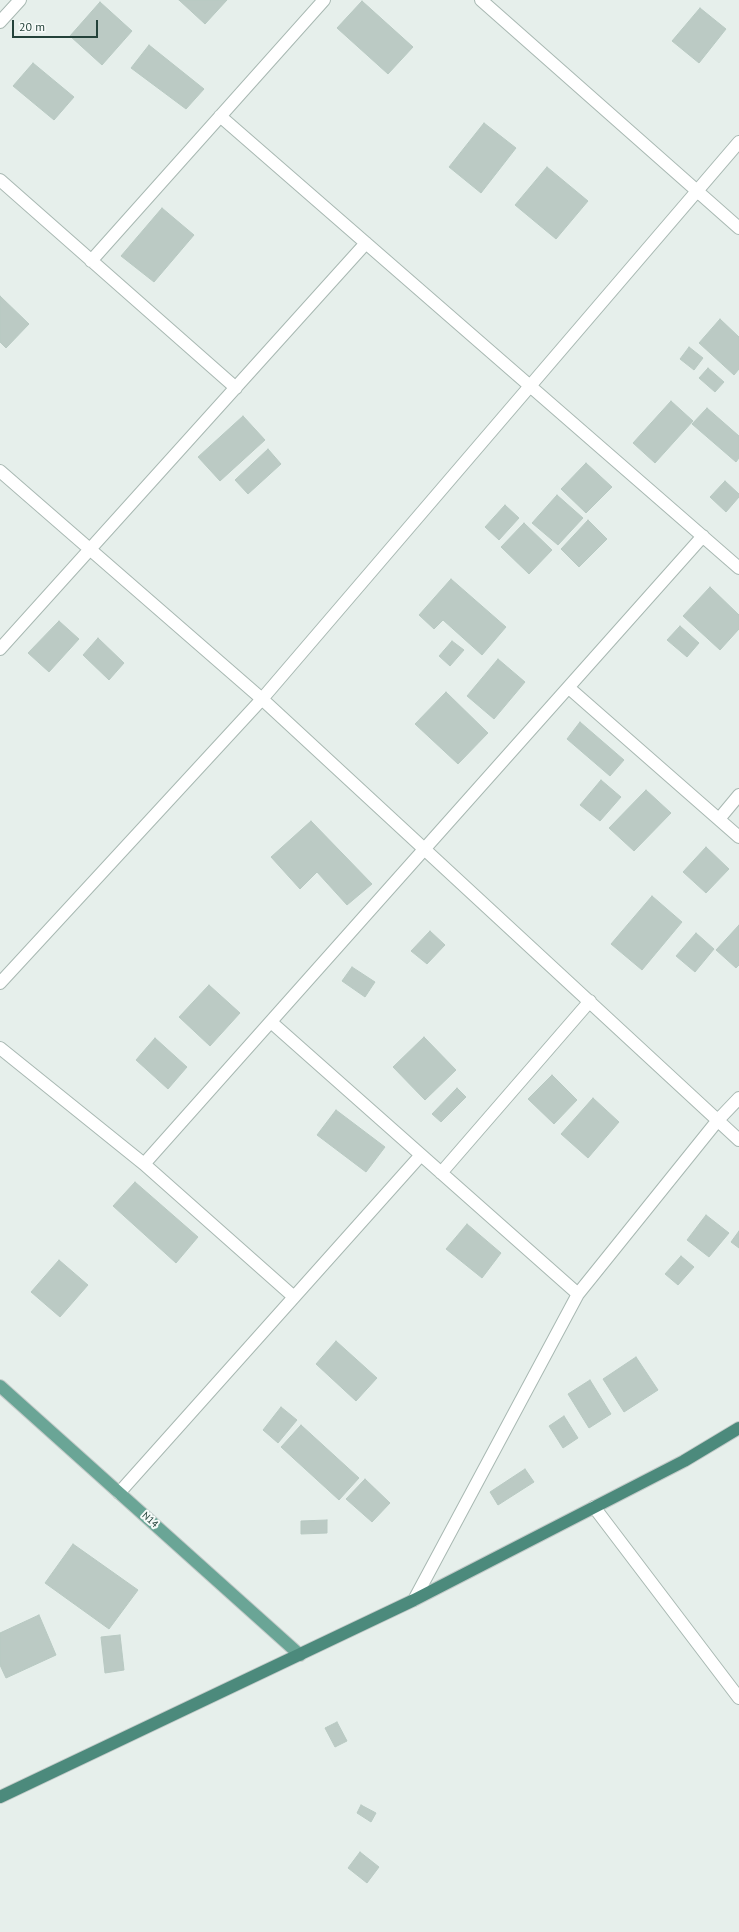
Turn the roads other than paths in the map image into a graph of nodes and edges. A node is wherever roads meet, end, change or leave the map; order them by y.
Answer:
1 (20, 0) edge
2 (324, 0) edge
3 (481, 0) edge
4 (0, 22) edge
5 (220, 116) junction
6 (739, 142) edge
7 (0, 180) edge
8 (697, 190) junction
9 (739, 228) edge
10 (366, 243) junction
11 (91, 261) junction
12 (530, 386) junction
13 (236, 388) junction
14 (0, 471) edge
15 (703, 536) junction
16 (90, 549) junction
17 (739, 568) edge
18 (0, 649) edge
19 (569, 688) junction
20 (262, 698) junction
21 (739, 795) edge
22 (719, 819) junction
23 (739, 837) edge
24 (425, 849) junction
25 (0, 983) edge
26 (590, 1001) junction
27 (271, 1022) junction
28 (0, 1048) edge
29 (739, 1098) edge
30 (718, 1120) junction
31 (739, 1140) edge
32 (421, 1155) junction
33 (144, 1164) junction
34 (441, 1173) junction
35 (578, 1294) junction
36 (294, 1297) junction
37 (0, 1386) edge
38 (739, 1428) edge
39 (119, 1493) junction
40 (594, 1508) junction
41 (414, 1600) junction
42 (300, 1656) junction
43 (739, 1698) edge
44 (0, 1796) edge

1 - 4 street
2 - 5 street
3 - 8 street
5 - 10 street
5 - 11 street
6 - 8 street
7 - 11 street
8 - 9 street
8 - 12 street
10 - 12 street
10 - 13 street
11 - 13 street
12 - 15 street
12 - 20 street
13 - 16 street
14 - 16 street
15 - 17 street
15 - 19 street
16 - 18 street
16 - 20 street
19 - 22 street
19 - 24 street
20 - 24 street
20 - 25 street
21 - 22 street
22 - 23 street
24 - 26 street
24 - 27 street
26 - 30 street
26 - 34 street
27 - 32 street
27 - 33 street
28 - 33 street
29 - 30 street
30 - 31 street
30 - 35 street
32 - 34 street
32 - 36 street
33 - 36 street
34 - 35 street
35 - 41 street
36 - 39 street
37 - 39 main road, N14
38 - 40 highway
39 - 42 main road, N14
40 - 41 highway
40 - 43 street
41 - 42 highway
42 - 44 highway

